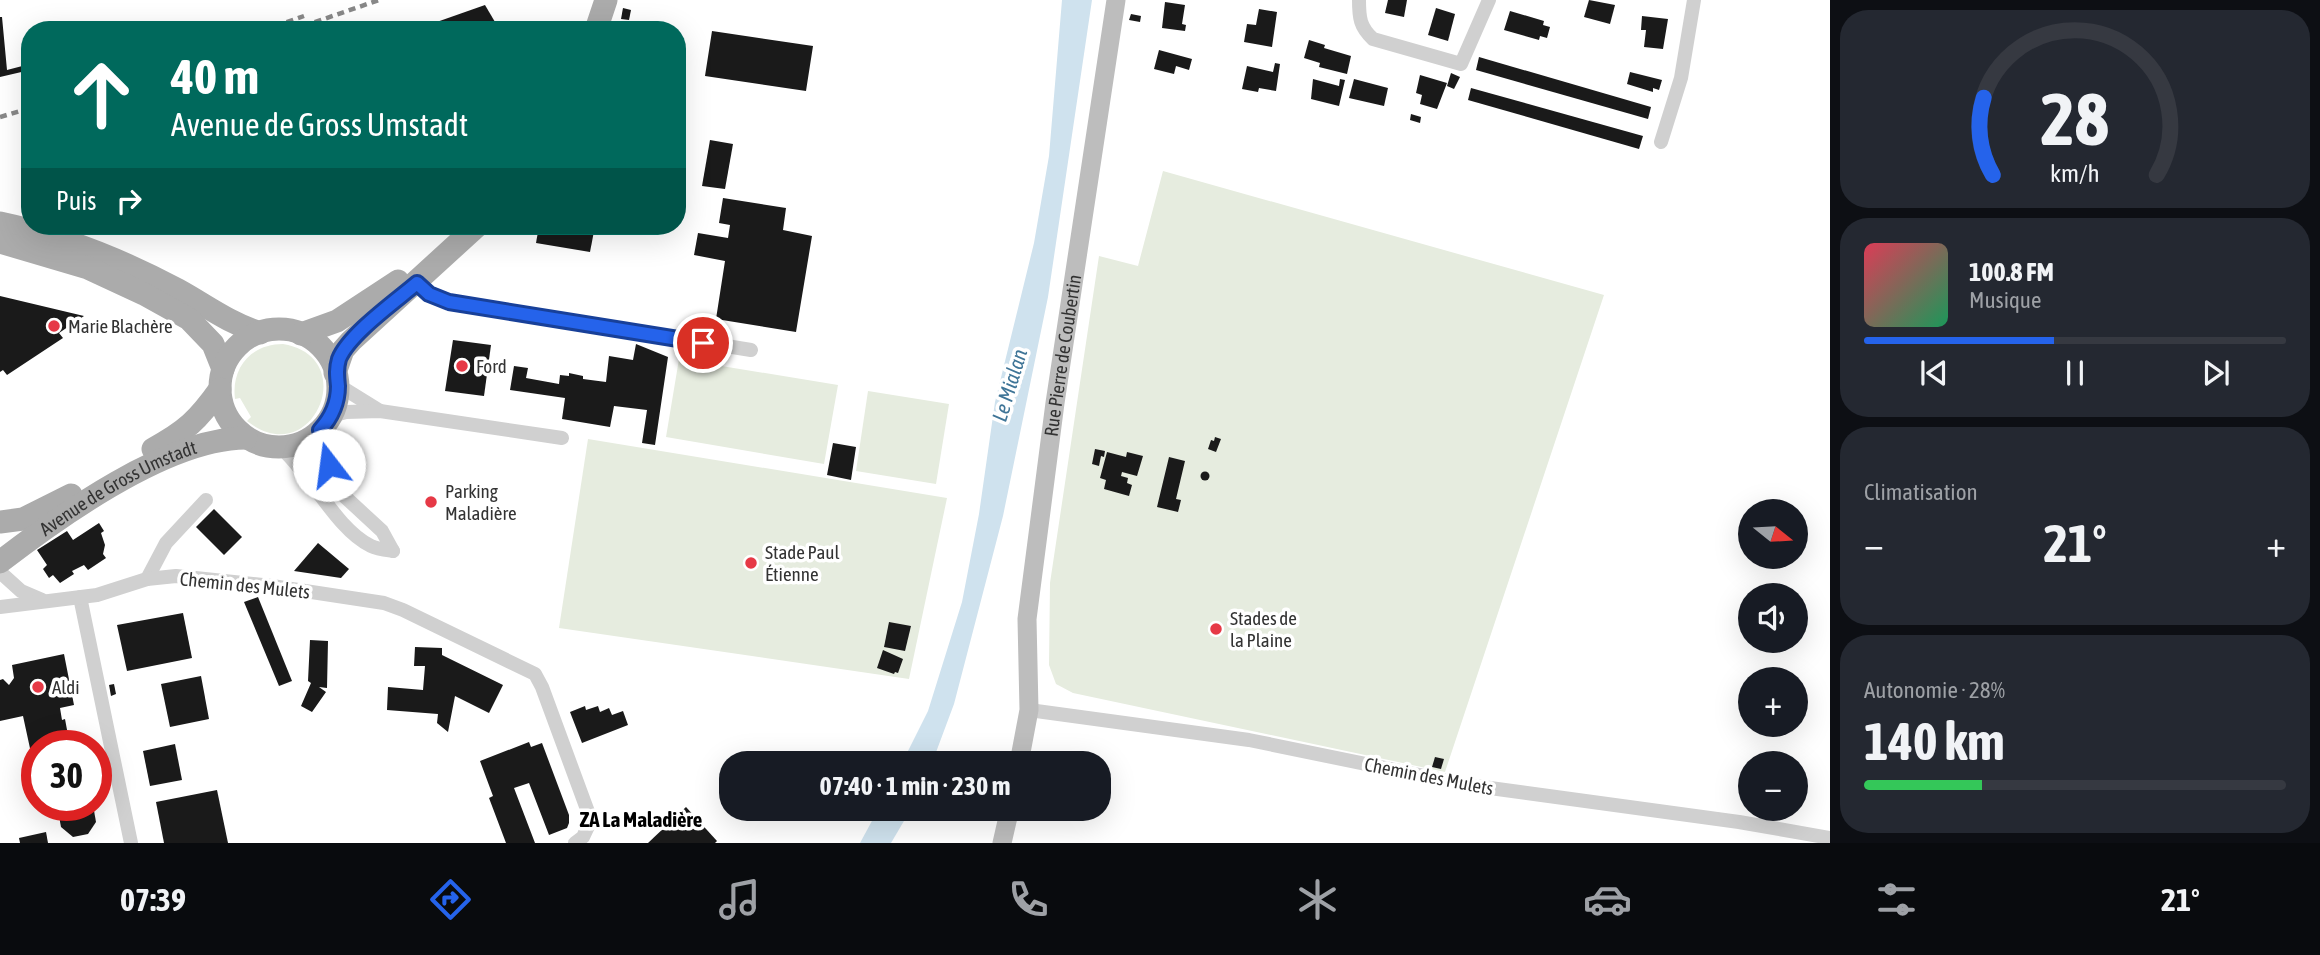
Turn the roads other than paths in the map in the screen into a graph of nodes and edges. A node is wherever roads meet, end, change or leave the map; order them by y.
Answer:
1 (606, 0) edge
2 (1116, 0) edge
3 (1359, 0) edge
4 (1489, 0) edge
5 (1694, 0) edge
6 (600, 21) edge
7 (1661, 142) dead end
8 (0, 223) edge
9 (21, 229) edge
10 (40, 235) edge
11 (447, 235) edge
12 (468, 235) edge
13 (0, 242) edge
14 (417, 283) junction
15 (260, 333) junction
16 (300, 334) junction
17 (751, 350) dead end
18 (222, 379) junction
19 (337, 379) junction
20 (380, 411) junction
21 (324, 425) junction
22 (246, 438) junction
23 (562, 438) dead end
24 (281, 447) junction
25 (206, 500) dead end
26 (0, 522) edge
27 (0, 562) edge
28 (0, 572) edge
29 (147, 579) junction
30 (80, 597) junction
31 (47, 602) junction
32 (0, 607) edge
33 (1029, 710) junction
34 (1021, 751) edge
35 (1007, 821) edge
36 (1830, 838) edge
37 (131, 843) edge
38 (575, 843) edge
39 (1002, 843) edge

1 - 6 main road
2 - 33 street, Rue Pierre de Coubertin
3 - 4 street
5 - 7 street
8 - 9 main road
10 - 15 main road
11 - 16 main road
12 - 14 main road
13 - 18 main road
14 - 17 street
14 - 19 main road
15 - 16 main road
15 - 18 main road
16 - 19 main road
18 - 22 main road
18 - 26 main road, Avenue de Gross Umstadt
19 - 20 street
19 - 21 main road
20 - 21 street
20 - 23 street
21 - 24 main road
21 - 24 street
22 - 24 main road
22 - 27 main road, Avenue de Gross Umstadt
25 - 29 street
28 - 31 street
29 - 30 street, Chemin des Mulets
29 - 38 street, Chemin des Mulets
30 - 31 street, Chemin des Mulets
30 - 37 street
31 - 32 street, Chemin des Mulets
33 - 34 street, Rue Pierre de Coubertin
33 - 36 street, Chemin des Mulets
35 - 39 street

